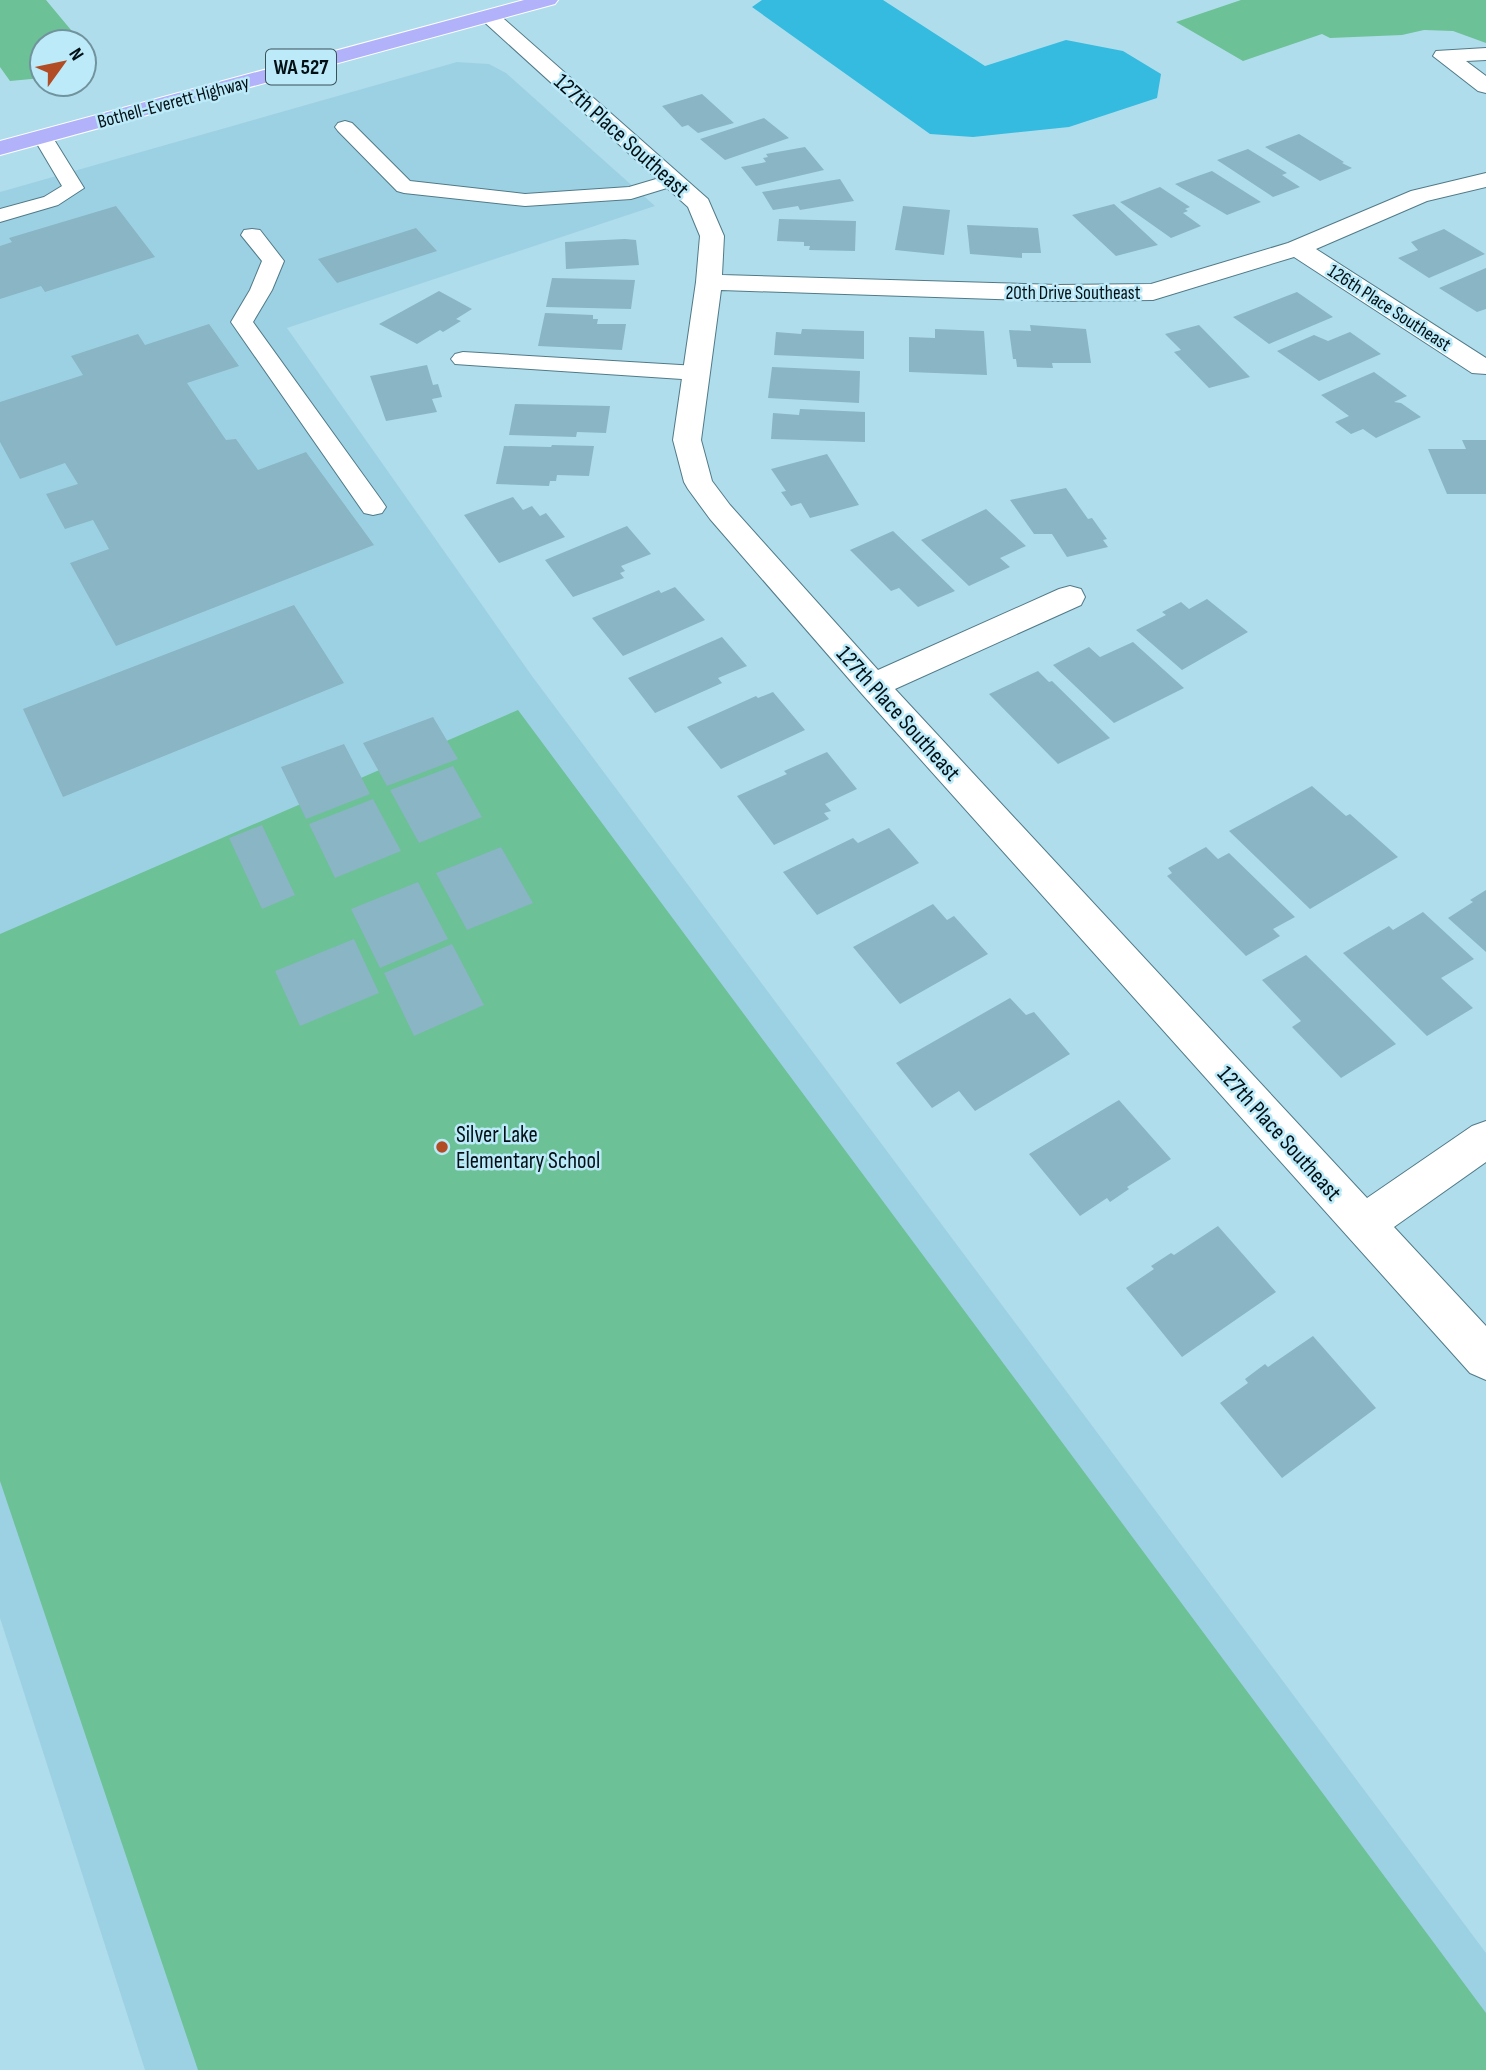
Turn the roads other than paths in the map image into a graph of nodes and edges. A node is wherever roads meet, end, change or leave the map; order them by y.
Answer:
1 (548, 0) edge
2 (489, 16) junction
3 (1486, 54) edge
4 (1486, 86) edge
5 (345, 127) dead end
6 (43, 136) junction
7 (0, 148) edge
8 (673, 180) junction
9 (1486, 180) edge
10 (0, 216) edge
11 (252, 235) dead end
12 (1297, 248) junction
13 (709, 282) junction
14 (463, 359) dead end
15 (1482, 367) dead end
16 (696, 373) junction
17 (373, 507) dead end
18 (1070, 597) dead end
19 (873, 686) junction
20 (1486, 1139) edge
21 (1363, 1224) junction
22 (1486, 1358) edge

1 - 2 main road, Bothell-Everett Highway / WA 527
2 - 6 main road, Bothell-Everett Highway / WA 527
2 - 8 street, 127th Place Southeast
3 - 4 street
5 - 8 lane
6 - 7 main road, Bothell-Everett Highway / WA 527
6 - 10 lane
8 - 13 street, 127th Place Southeast
9 - 12 street, 20th Drive Southeast
11 - 17 lane
12 - 13 street, 20th Drive Southeast
12 - 15 street, 126th Place Southeast
13 - 16 street, 127th Place Southeast
14 - 16 lane
16 - 19 street, 127th Place Southeast
18 - 19 street
19 - 21 street, 127th Place Southeast
20 - 21 street
21 - 22 street, 127th Place Southeast

